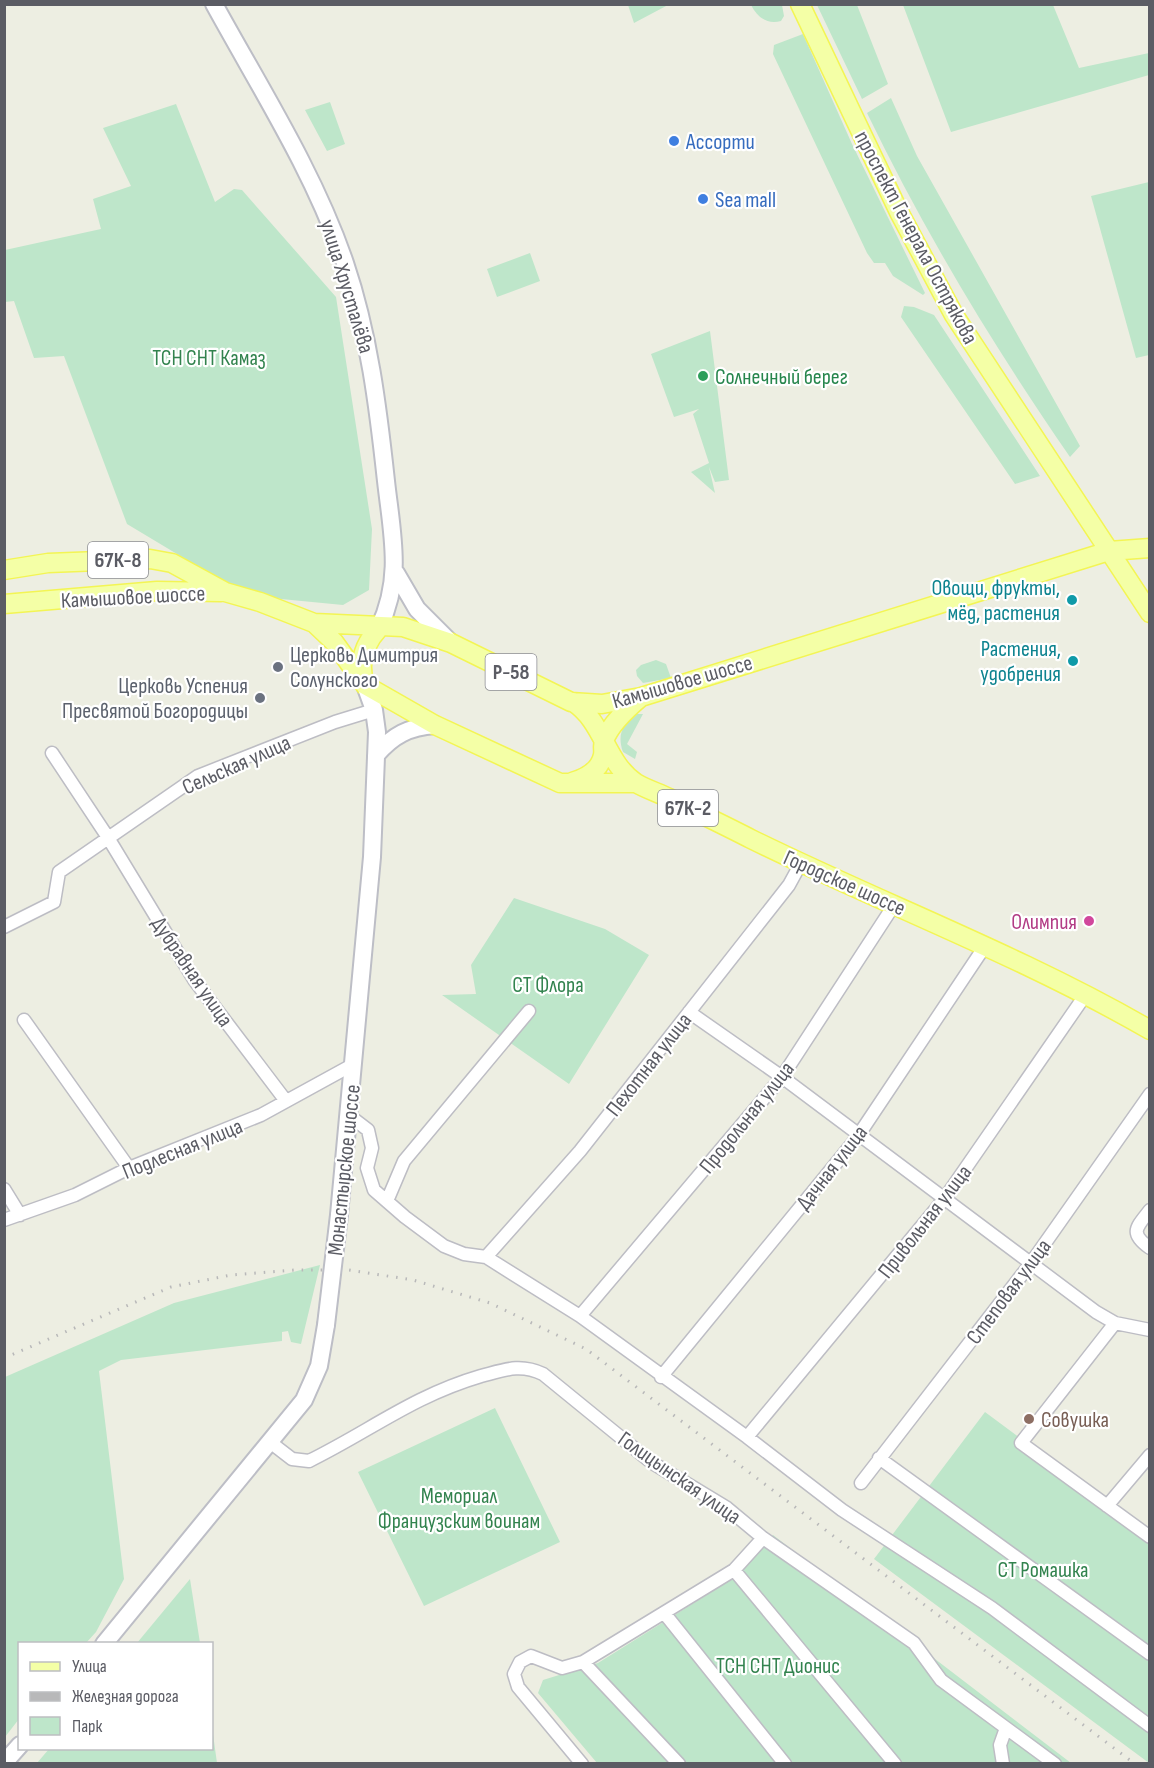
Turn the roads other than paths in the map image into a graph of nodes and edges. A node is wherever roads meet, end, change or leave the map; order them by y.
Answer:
1 (214, 4) edge
2 (800, 4) edge
3 (1149, 548) edge
4 (1109, 551) junction
5 (4, 570) edge
6 (396, 573) junction
7 (225, 592) junction
8 (4, 604) edge
9 (1149, 613) edge
10 (314, 623) junction
11 (379, 628) junction
12 (451, 643) junction
13 (365, 685) junction
14 (641, 697) junction
15 (571, 702) junction
16 (374, 710) junction
17 (435, 725) junction
18 (603, 742) junction
19 (52, 753) dead end
20 (376, 755) junction
21 (569, 783) junction
22 (636, 783) junction
23 (107, 836) junction
24 (801, 863) junction
25 (894, 905) junction
26 (4, 927) edge
27 (985, 946) junction
28 (1086, 994) junction
29 (529, 1011) dead end
30 (689, 1012) junction
31 (24, 1020) dead end
32 (1149, 1030) edge
33 (354, 1064) junction
34 (782, 1077) junction
35 (1149, 1094) edge
36 (286, 1101) junction
37 (351, 1117) junction
38 (859, 1134) junction
39 (129, 1168) junction
40 (4, 1189) edge
41 (945, 1198) junction
42 (387, 1201) junction
43 (1149, 1210) edge
44 (21, 1215) junction
45 (4, 1220) edge
46 (1149, 1248) edge
47 (486, 1257) junction
48 (1031, 1263) junction
49 (580, 1316) junction
50 (1114, 1323) junction
51 (1149, 1330) edge
52 (661, 1377) junction
53 (747, 1437) junction
54 (270, 1442) junction
55 (1149, 1455) edge
56 (879, 1458) junction
57 (861, 1483) dead end
58 (1107, 1506) junction
59 (1149, 1537) edge
60 (764, 1538) junction
61 (735, 1570) junction
62 (665, 1614) junction
63 (106, 1642) edge
64 (1149, 1653) edge
65 (583, 1662) junction
66 (1149, 1726) edge
67 (1006, 1728) junction
68 (18, 1747) edge
69 (4, 1763) edge
70 (582, 1764) edge
71 (679, 1764) edge
72 (785, 1764) edge
73 (894, 1764) edge
74 (1003, 1764) edge
75 (1055, 1764) edge

1 - 6 main road, улица Хрусталёва
2 - 4 main road, проспект Генерала Острякова
3 - 4 main road, Камышовое шоссе
4 - 9 main road, проспект Генерала Острякова
4 - 14 main road, Камышовое шоссе
5 - 7 main road, Камышовое шоссе / 67К-8
6 - 11 main road, улица Хрусталёва
6 - 12 main road
7 - 8 main road, Камышовое шоссе / 67К-8
7 - 10 main road, Камышовое шоссе / 67К-8
10 - 11 main road, Камышовое шоссе / 67К-8
10 - 13 main road, 67К-8
11 - 12 main road, Камышовое шоссе / Р-58
11 - 13 main road, Монастырское шоссе
12 - 15 main road, Камышовое шоссе / Р-58
13 - 16 main road, Монастырское шоссе
13 - 17 main road
14 - 15 main road, Камышовое шоссе
14 - 18 main road
15 - 18 main road, Городское шоссе / Р-58
16 - 20 main road, Монастырское шоссе
16 - 23 street, Сельская улица
17 - 20 main road
17 - 21 main road
18 - 21 main road
18 - 22 main road, Городское шоссе / Р-58
19 - 23 street, Дубравная улица
20 - 33 main road, Монастырское шоссе
21 - 22 main road
22 - 24 main road, Городское шоссе / 67К-2
23 - 26 street, Сельская улица
23 - 36 street, Дубравная улица
24 - 25 main road, Городское шоссе / 67К-2
24 - 30 street, Пехотная улица
25 - 27 main road, Городское шоссе / 67К-2
25 - 34 street, Продольная улица
27 - 28 main road, Городское шоссе / 67К-2
27 - 38 street, Дачная улица
28 - 32 main road, Городское шоссе / 67К-2
28 - 41 street, Привольная улица
29 - 42 street
30 - 34 street
30 - 47 street, Пехотная улица
31 - 39 street
33 - 36 street, Подлесная улица
33 - 37 main road, Монастырское шоссе
34 - 38 street
34 - 49 street, Продольная улица
35 - 48 street, Степовая улица
36 - 39 street, Подлесная улица
37 - 42 street
37 - 54 main road, Монастырское шоссе, bridge
38 - 41 street
38 - 52 street, Дачная улица
39 - 44 street, Подлесная улица
40 - 44 street
41 - 48 street
41 - 53 street, Привольная улица
42 - 47 street
43 - 46 street
44 - 45 street, Подлесная улица
47 - 49 street
48 - 50 street
48 - 56 street, Степовая улица
49 - 52 street
50 - 51 street
50 - 58 street
52 - 53 street
53 - 66 street
54 - 60 street, Голицынская улица
54 - 63 main road, Монастырское шоссе
55 - 58 street
56 - 57 street, Степовая улица
56 - 64 street
58 - 59 street
60 - 61 street
60 - 67 street, Голицынская улица
61 - 62 street
61 - 73 street
62 - 65 street
62 - 72 street
65 - 70 street
65 - 71 street
67 - 74 street
67 - 75 street, Голицынская улица
68 - 69 main road

